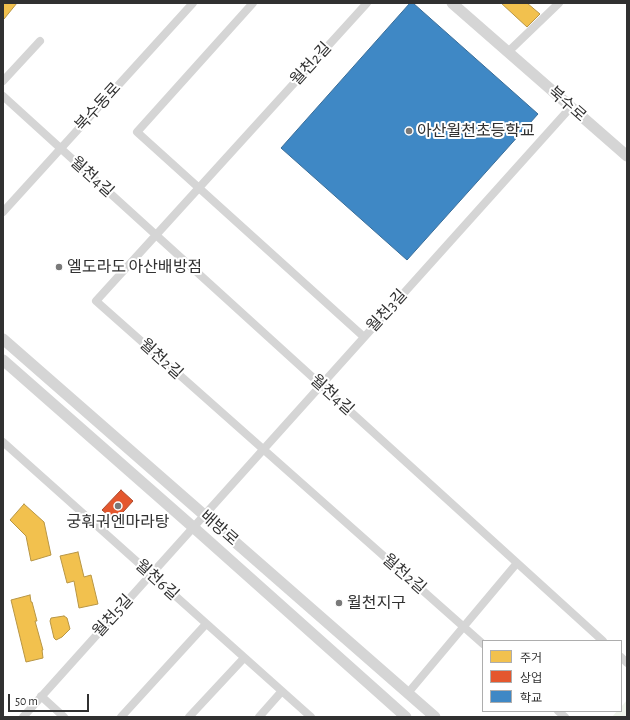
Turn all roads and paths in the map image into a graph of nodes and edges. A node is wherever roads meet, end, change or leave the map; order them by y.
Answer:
1 (193, 3) edge
2 (253, 3) edge
3 (367, 3) edge
4 (452, 3) edge
5 (560, 3) edge
6 (40, 40) dead end
7 (508, 52) junction
8 (3, 81) edge
9 (3, 96) edge
10 (570, 107) junction
11 (60, 148) junction
12 (627, 156) edge
13 (199, 188) junction
14 (3, 212) edge
15 (156, 235) junction
16 (364, 337) junction
17 (3, 339) edge
18 (3, 360) edge
19 (321, 385) junction
20 (3, 442) edge
21 (263, 449) junction
22 (204, 515) junction
23 (193, 527) junction
24 (517, 563) junction
25 (151, 574) junction
26 (206, 624) junction
27 (463, 627) junction
28 (602, 640) edge
29 (482, 643) edge
30 (244, 658) junction
31 (282, 691) junction
32 (408, 693) junction
33 (41, 696) junction
34 (23, 717) edge
35 (64, 717) edge
36 (121, 717) edge
37 (189, 717) edge
38 (259, 717) edge
39 (310, 717) edge
40 (406, 717) edge
41 (435, 717) edge

1 - 11 street, 북수동로
2 - 13 street
3 - 13 street, 월천2길
4 - 7 street, 북수로
5 - 7 street
6 - 8 street
7 - 10 street, 북수로
9 - 11 street, 월천4길
10 - 12 street, 북수로
10 - 16 street, 월천3길
11 - 14 street, 북수동로
11 - 15 street, 월천4길
13 - 15 street, 월천2길
13 - 16 street
15 - 19 street, 월천4길
15 - 21 street, 월천2길
16 - 19 street, 월천3길
17 - 22 street, 배방로
18 - 23 street, 배방로
19 - 21 street, 월천3길
19 - 24 street, 월천4길
20 - 25 street, 월천6길
21 - 22 street, 월천3길
21 - 27 street, 월천2길
22 - 23 street, 월천5길
22 - 32 street, 배방로
23 - 25 street, 월천5길
23 - 40 street, 배방로
24 - 27 street
24 - 28 street, 월천4길
25 - 26 street, 월천6길
25 - 33 street, 월천5길
26 - 30 street, 월천6길
26 - 36 street
27 - 29 street, 월천2길
27 - 32 street
30 - 31 street, 월천6길
30 - 37 street
31 - 38 street
31 - 39 street, 월천6길
32 - 41 street, 배방로
33 - 34 street, 월천5길
33 - 35 street

